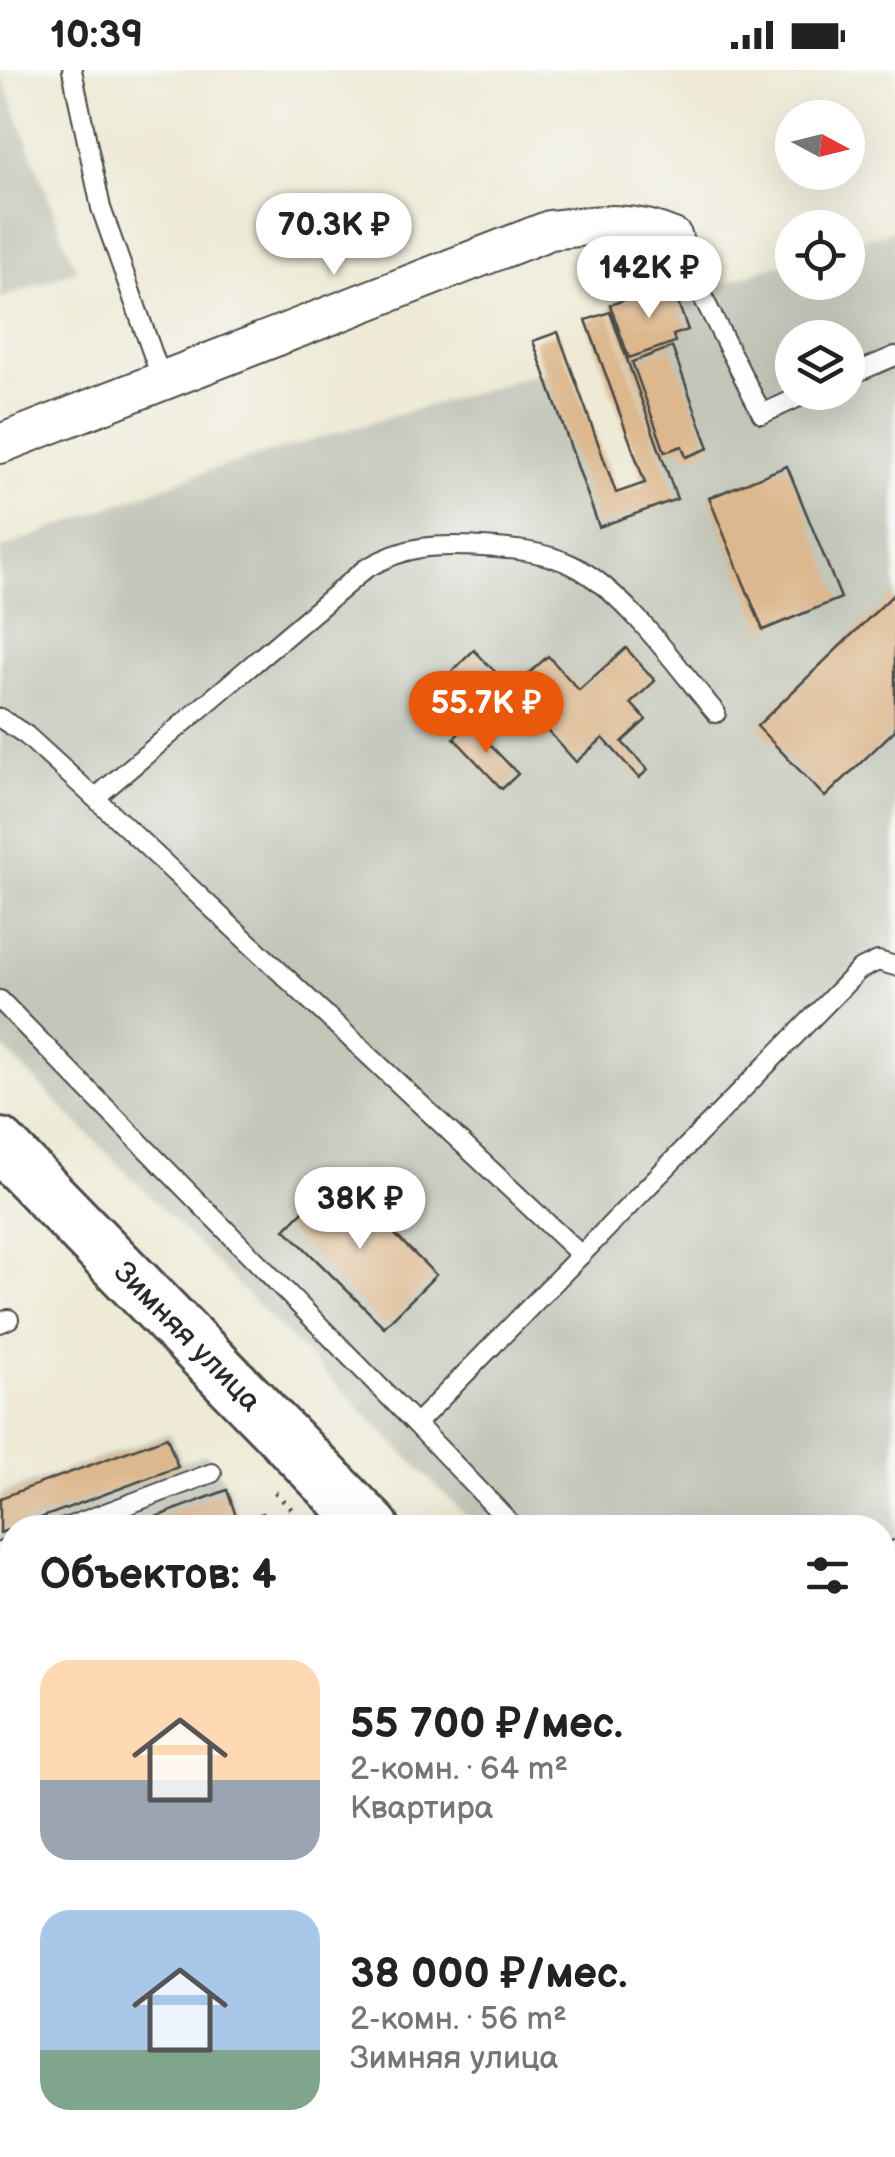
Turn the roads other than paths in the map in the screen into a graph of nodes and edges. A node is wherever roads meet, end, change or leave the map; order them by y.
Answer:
1 (72, 70) edge
2 (673, 238) joint
3 (895, 356) edge
4 (865, 369) edge
5 (162, 380) junction
6 (775, 408) edge
7 (0, 444) edge
8 (716, 712) dead end
9 (0, 718) edge
10 (95, 798) junction
11 (895, 966) edge
12 (0, 1000) edge
13 (0, 1144) edge
14 (581, 1255) junction
15 (416, 1424) junction
16 (212, 1473) dead end
17 (100, 1515) edge
18 (359, 1515) edge
19 (503, 1515) edge

1 - 5 lane
2 - 5 street
2 - 6 lane
3 - 4 lane
5 - 7 street
8 - 10 lane
9 - 10 lane
10 - 14 lane
11 - 14 lane
12 - 15 lane
13 - 18 main road, Зимняя улица
14 - 15 lane
15 - 19 lane
16 - 17 lane

